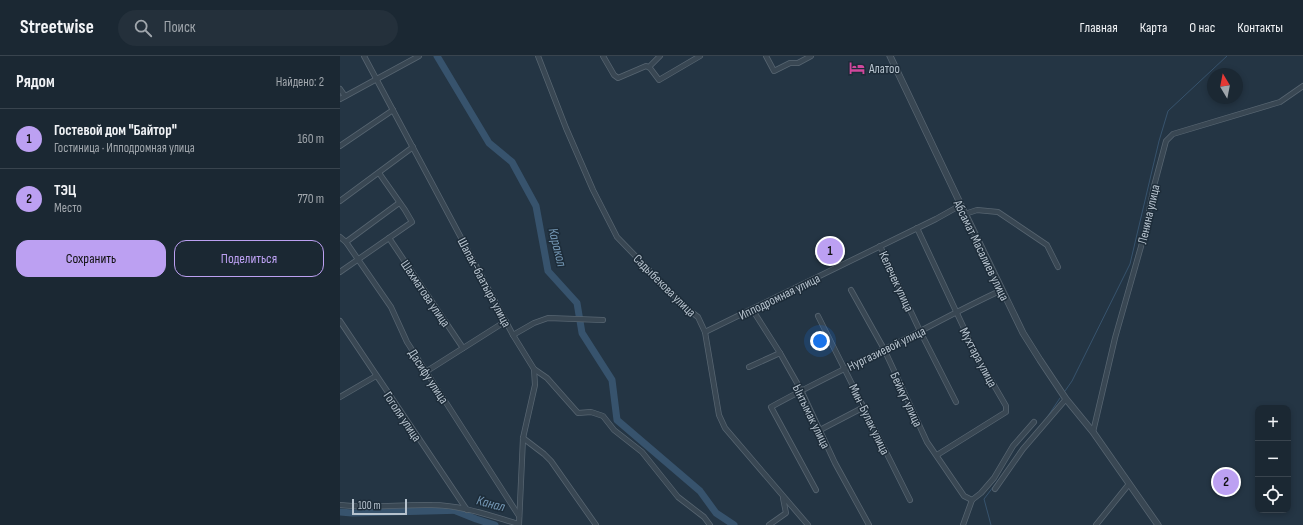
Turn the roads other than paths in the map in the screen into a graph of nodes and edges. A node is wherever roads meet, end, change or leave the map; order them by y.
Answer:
1 (364, 56) edge
2 (419, 56) edge
3 (538, 56) edge
4 (603, 56) edge
5 (660, 56) edge
6 (700, 56) edge
7 (766, 56) edge
8 (811, 56) edge
9 (890, 56) edge
10 (649, 67) junction
11 (377, 80) junction
12 (1303, 86) edge
13 (340, 89) edge
14 (345, 96) junction
15 (340, 100) edge
16 (393, 110) junction
17 (340, 146) edge
18 (414, 147) junction
19 (379, 173) junction
20 (340, 201) edge
21 (399, 203) junction
22 (961, 205) junction
23 (965, 214) junction
24 (917, 228) junction
25 (340, 237) edge
26 (389, 238) junction
27 (346, 242) junction
28 (880, 246) junction
29 (358, 260) junction
30 (1058, 267) dead end
31 (340, 272) edge
32 (851, 290) dead end
33 (1002, 290) junction
34 (752, 309) junction
35 (957, 312) junction
36 (818, 316) dead end
37 (604, 320) dead end
38 (340, 321) edge
39 (506, 321) junction
40 (920, 331) junction
41 (705, 332) junction
42 (513, 335) junction
43 (463, 348) junction
44 (884, 349) junction
45 (780, 353) junction
46 (749, 367) dead end
47 (845, 368) junction
48 (534, 369) junction
49 (427, 372) junction
50 (376, 376) junction
51 (801, 390) junction
52 (340, 397) edge
53 (1066, 399) junction
54 (956, 402) dead end
55 (864, 407) junction
56 (1034, 422) dead end
57 (820, 430) junction
58 (1093, 432) junction
59 (523, 438) junction
60 (937, 455) junction
61 (1129, 484) junction
62 (994, 489) dead end
63 (816, 490) dead end
64 (783, 497) junction
65 (910, 500) dead end
66 (972, 500) junction
67 (340, 505) edge
68 (467, 510) junction
69 (796, 511) junction
70 (786, 513) junction
71 (519, 516) junction
72 (519, 524) edge
73 (596, 525) edge
74 (710, 525) edge
75 (769, 525) edge
76 (808, 525) edge
77 (869, 525) edge
78 (963, 525) edge
79 (1096, 525) edge
80 (1158, 525) edge

1 - 11 street, Шапак-баатыра улица
2 - 11 street
3 - 41 street, Садыбекова улица
4 - 10 street
5 - 10 street
6 - 10 street
7 - 8 street
9 - 22 street, Абсамат Масалиев улица
11 - 14 street
11 - 16 street, Шапак-баатыра улица
12 - 58 street, Ленина улица
13 - 14 street
14 - 15 street
16 - 17 street
16 - 18 street, Шапак-баатыра улица
18 - 19 street
18 - 39 street, Шапак-баатыра улица
19 - 20 street
19 - 21 street
21 - 26 street
21 - 27 street
22 - 23 street, Абсамат Масалиев улица
22 - 24 street, Ипподромная улица
23 - 30 street
23 - 33 street, Абсамат Масалиев улица
24 - 28 street, Ипподромная улица
24 - 35 street, Мухтара улица
25 - 27 street, Дасифу улица
26 - 29 street
26 - 43 street, Шахматова улица
27 - 29 street, Дасифу улица
28 - 34 street, Ипподромная улица
28 - 40 street, Келечек улица
29 - 31 street
29 - 49 street, Дасифу улица
32 - 44 street, Бейкут улица
33 - 35 street, Нургазиевой улица
33 - 53 street, Абсамат Масалиев улица
34 - 41 street, Ипподромная улица
34 - 45 street, Ынтымак улица
35 - 40 street, Нургазиевой улица
35 - 60 street, Мухтара улица
36 - 47 street, Мин-Булак улица
37 - 42 street
38 - 50 street, Гоголя улица
39 - 42 street, Шапак-баатыра улица
39 - 43 street
40 - 44 street, Нургазиевой улица
40 - 54 street, Келечек улица
41 - 64 street, Садыбекова улица
42 - 48 street, Шапак-баатыра улица
43 - 49 street
44 - 47 street, Нургазиевой улица
44 - 60 street, Бейкут улица
45 - 46 street
45 - 51 street, Ынтымак улица
47 - 51 street, Нургазиевой улица
47 - 55 street, Мин-Булак улица
48 - 59 street
48 - 74 street
49 - 71 street, Дасифу улица
50 - 52 street
50 - 68 street, Гоголя улица
51 - 57 street, Ынтымак улица
51 - 63 street, Нургазиевой улица
53 - 58 street, Абсамат Масалиев улица
53 - 62 street
55 - 57 street
55 - 65 street, Мин-Булак улица
56 - 66 street
57 - 77 street, Ынтымак улица
58 - 61 street, Абсамат Масалиев улица
59 - 71 street
59 - 73 street
60 - 66 street, Бейкут улица
61 - 79 street
61 - 80 street, Абсамат Масалиев улица
64 - 69 street, Садыбекова улица
64 - 70 street
66 - 78 street
67 - 68 street
68 - 72 street
69 - 70 street
69 - 76 street, Садыбекова улица
70 - 75 street
71 - 72 street

